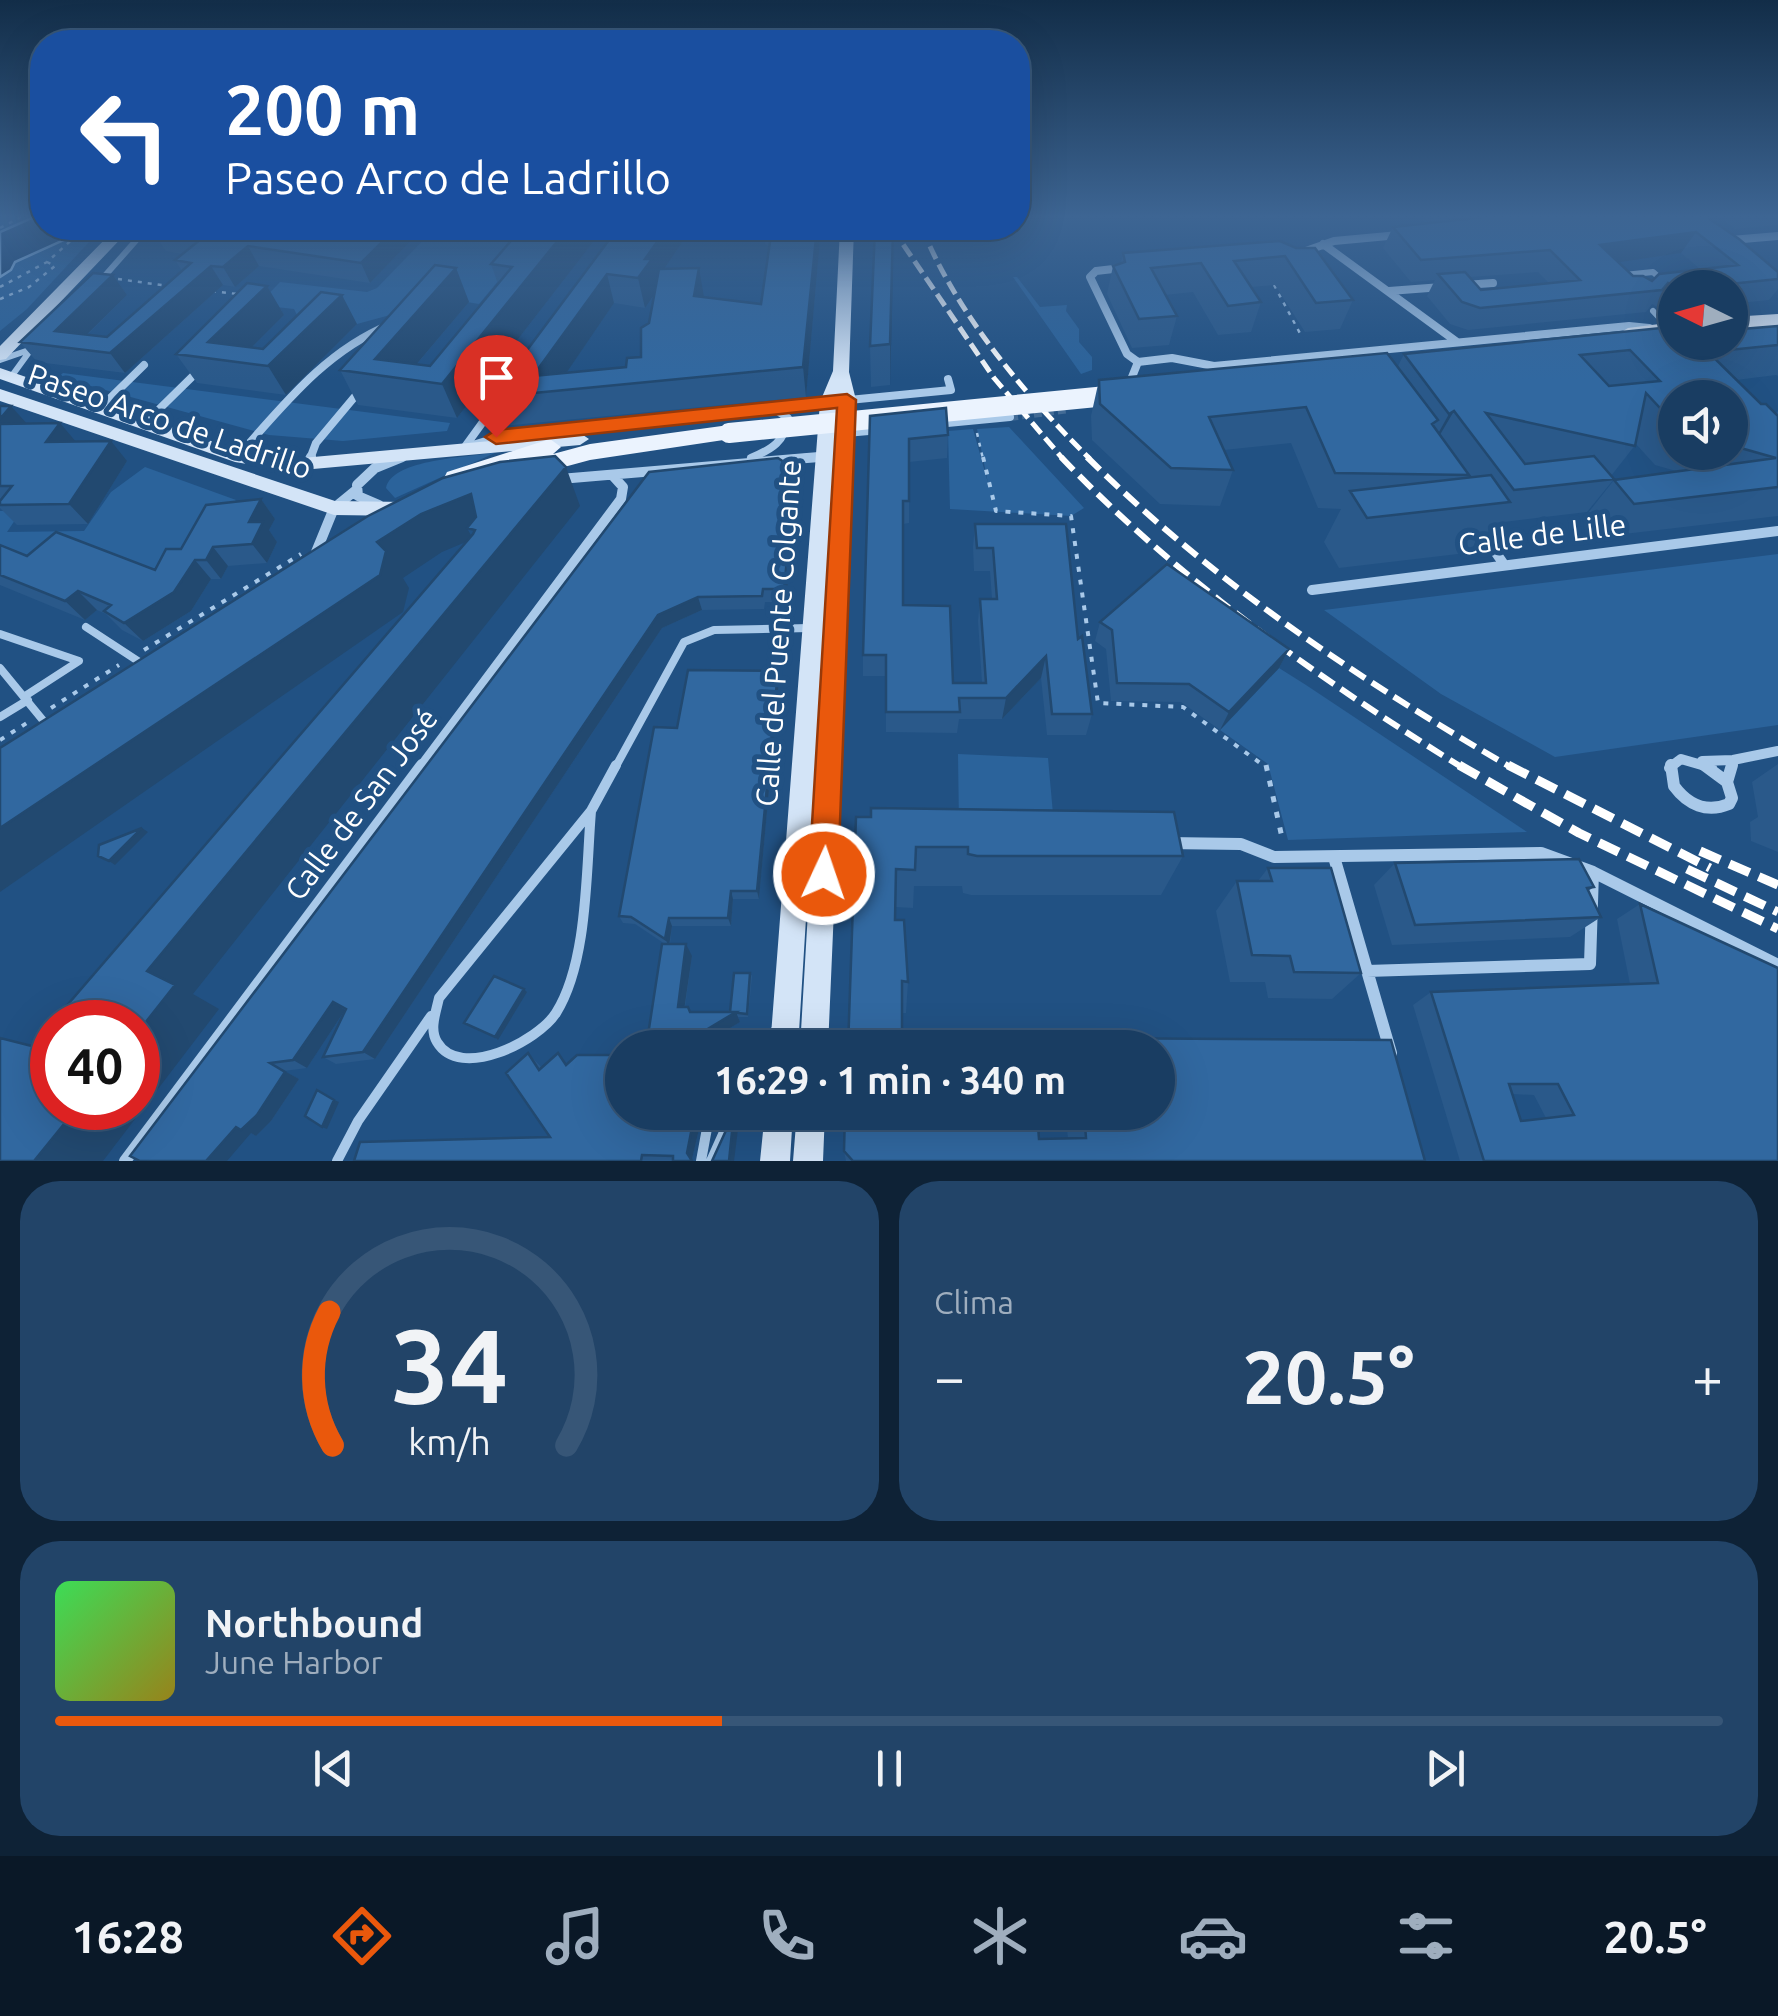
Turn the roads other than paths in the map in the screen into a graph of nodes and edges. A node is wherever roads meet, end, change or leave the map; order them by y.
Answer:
1 (82, 271) edge
2 (109, 271) edge
3 (845, 271) edge
4 (1096, 271) edge
5 (1361, 271) edge
6 (1608, 276) edge
7 (1492, 283) dead end
8 (1648, 287) edge
9 (90, 290) edge
10 (1388, 291) junction
11 (1778, 320) edge
12 (396, 322) edge
13 (1748, 322) edge
14 (1658, 327) edge
15 (1658, 329) edge
16 (1658, 332) edge
17 (1778, 338) edge
18 (1748, 340) edge
19 (36, 342) edge
20 (1458, 342) junction
21 (30, 349) junction
22 (0, 357) edge
23 (1138, 362) junction
24 (144, 365) dead end
25 (1308, 372) junction
26 (196, 373) edge
27 (5, 374) edge
28 (1132, 376) edge
29 (948, 379) dead end
30 (369, 381) edge
31 (512, 382) edge
32 (1194, 388) edge
33 (0, 395) edge
34 (1149, 397) joint
35 (838, 401) junction
36 (773, 408) junction
37 (99, 409) junction
38 (1069, 410) tunnel mouth
39 (1010, 417) tunnel mouth
40 (144, 424) junction
41 (729, 428) junction
42 (846, 433) junction
43 (580, 440) junction
44 (463, 449) junction
45 (412, 454) junction
46 (835, 456) junction
47 (237, 457) junction
48 (741, 462) junction
49 (308, 464) junction
50 (613, 476) junction
51 (550, 481) edge
52 (356, 490) junction
53 (334, 508) junction
54 (1472, 517) edge
55 (393, 521) junction
56 (1778, 531) edge
57 (344, 561) edge
58 (1503, 563) junction
59 (300, 569) junction
60 (1312, 590) dead end
61 (86, 627) dead end
62 (814, 628) junction
63 (0, 634) edge
64 (0, 668) edge
65 (154, 669) joint
66 (110, 684) edge
67 (26, 698) junction
68 (0, 717) edge
69 (65, 721) junction
70 (15, 743) edge
71 (1778, 751) edge
72 (46, 754) edge
73 (1732, 760) junction
74 (1701, 762) junction
75 (1727, 782) junction
76 (591, 811) junction
77 (879, 838) edge
78 (825, 840) junction
79 (1147, 842) edge
80 (1334, 857) junction
81 (1593, 872) junction
82 (1778, 965) edge
83 (1367, 971) junction
84 (433, 1012) junction
85 (786, 1020) junction
86 (777, 1030) edge
87 (785, 1030) edge
88 (815, 1030) edge
89 (1395, 1066) edge
90 (707, 1130) edge
91 (725, 1130) edge
92 (778, 1130) edge
93 (809, 1130) edge
94 (125, 1161) edge
95 (337, 1161) edge
96 (701, 1161) edge
97 (711, 1161) edge
98 (775, 1161) edge
99 (808, 1161) edge

1 - 22 street
2 - 9 lane
3 - 35 street
4 - 23 street
5 - 10 street
6 - 8 lane
7 - 10 street
10 - 20 street
11 - 13 main road
12 - 47 street
14 - 20 street
15 - 25 main road, Paseo Arco de Ladrillo
16 - 25 main road, Paseo Arco de Ladrillo
17 - 18 main road
19 - 21 lane
20 - 23 street
21 - 22 lane
21 - 27 lane
23 - 28 street
24 - 37 street
25 - 32 main road, Paseo Arco de Ladrillo
25 - 41 main road, Paseo Arco de Ladrillo
26 - 40 street
27 - 37 street, Paseo Arco de Ladrillo
29 - 35 street, Paseo Arco de Ladrillo
30 - 49 street
31 - 44 street
33 - 53 street, Paseo Arco de Ladrillo
34 - 38 street, Paseo Arco de Ladrillo
34 - 41 main road, Paseo Arco de Ladrillo, bridge
35 - 36 street, Paseo Arco de Ladrillo
35 - 42 street, Calle del Puente Colgante
35 - 46 street, Calle del Puente Colgante
36 - 44 street, Paseo Arco de Ladrillo
36 - 48 street
37 - 40 street, Paseo Arco de Ladrillo
39 - 42 street
40 - 47 street, Paseo Arco de Ladrillo
41 - 43 main road, Paseo Arco de Ladrillo
41 - 55 main road, Paseo Arco de Ladrillo
42 - 46 street, Calle del Puente Colgante
43 - 44 street, Paseo Arco de Ladrillo
43 - 55 main road, Paseo Arco de Ladrillo
44 - 45 street, Paseo Arco de Ladrillo
45 - 49 street, Paseo Arco de Ladrillo
45 - 52 street, Paseo Arco de Ladrillo
46 - 48 street
46 - 62 street, Calle del Puente Colgante
46 - 78 street, Calle del Puente Colgante
47 - 49 street, Paseo Arco de Ladrillo
48 - 50 street
50 - 51 street
50 - 94 street, Calle de San José
52 - 53 street, Paseo Arco de Ladrillo
52 - 55 street
53 - 55 street, Paseo Arco de Ladrillo
53 - 59 street
54 - 58 street
55 - 59 main road
56 - 58 street, Calle de Lille
57 - 59 main road
58 - 60 street, Calle de Lille
61 - 65 lane
62 - 76 lane
62 - 85 street, Calle del Puente Colgante
63 - 67 lane
64 - 67 lane
65 - 66 main road
67 - 68 lane
67 - 69 lane
69 - 70 main road
69 - 72 main road
71 - 73 street
73 - 74 street
73 - 75 street
74 - 75 street
74 - 75 street
76 - 84 lane
76 - 84 lane
77 - 78 street
78 - 88 street, Calle del Puente Colgante
79 - 80 street
80 - 81 street
80 - 83 street
81 - 82 street
81 - 83 street
83 - 89 street
84 - 95 lane
85 - 86 lane
85 - 87 street, Calle del Puente Colgante
90 - 96 lane
91 - 97 lane
92 - 98 street
93 - 99 street

